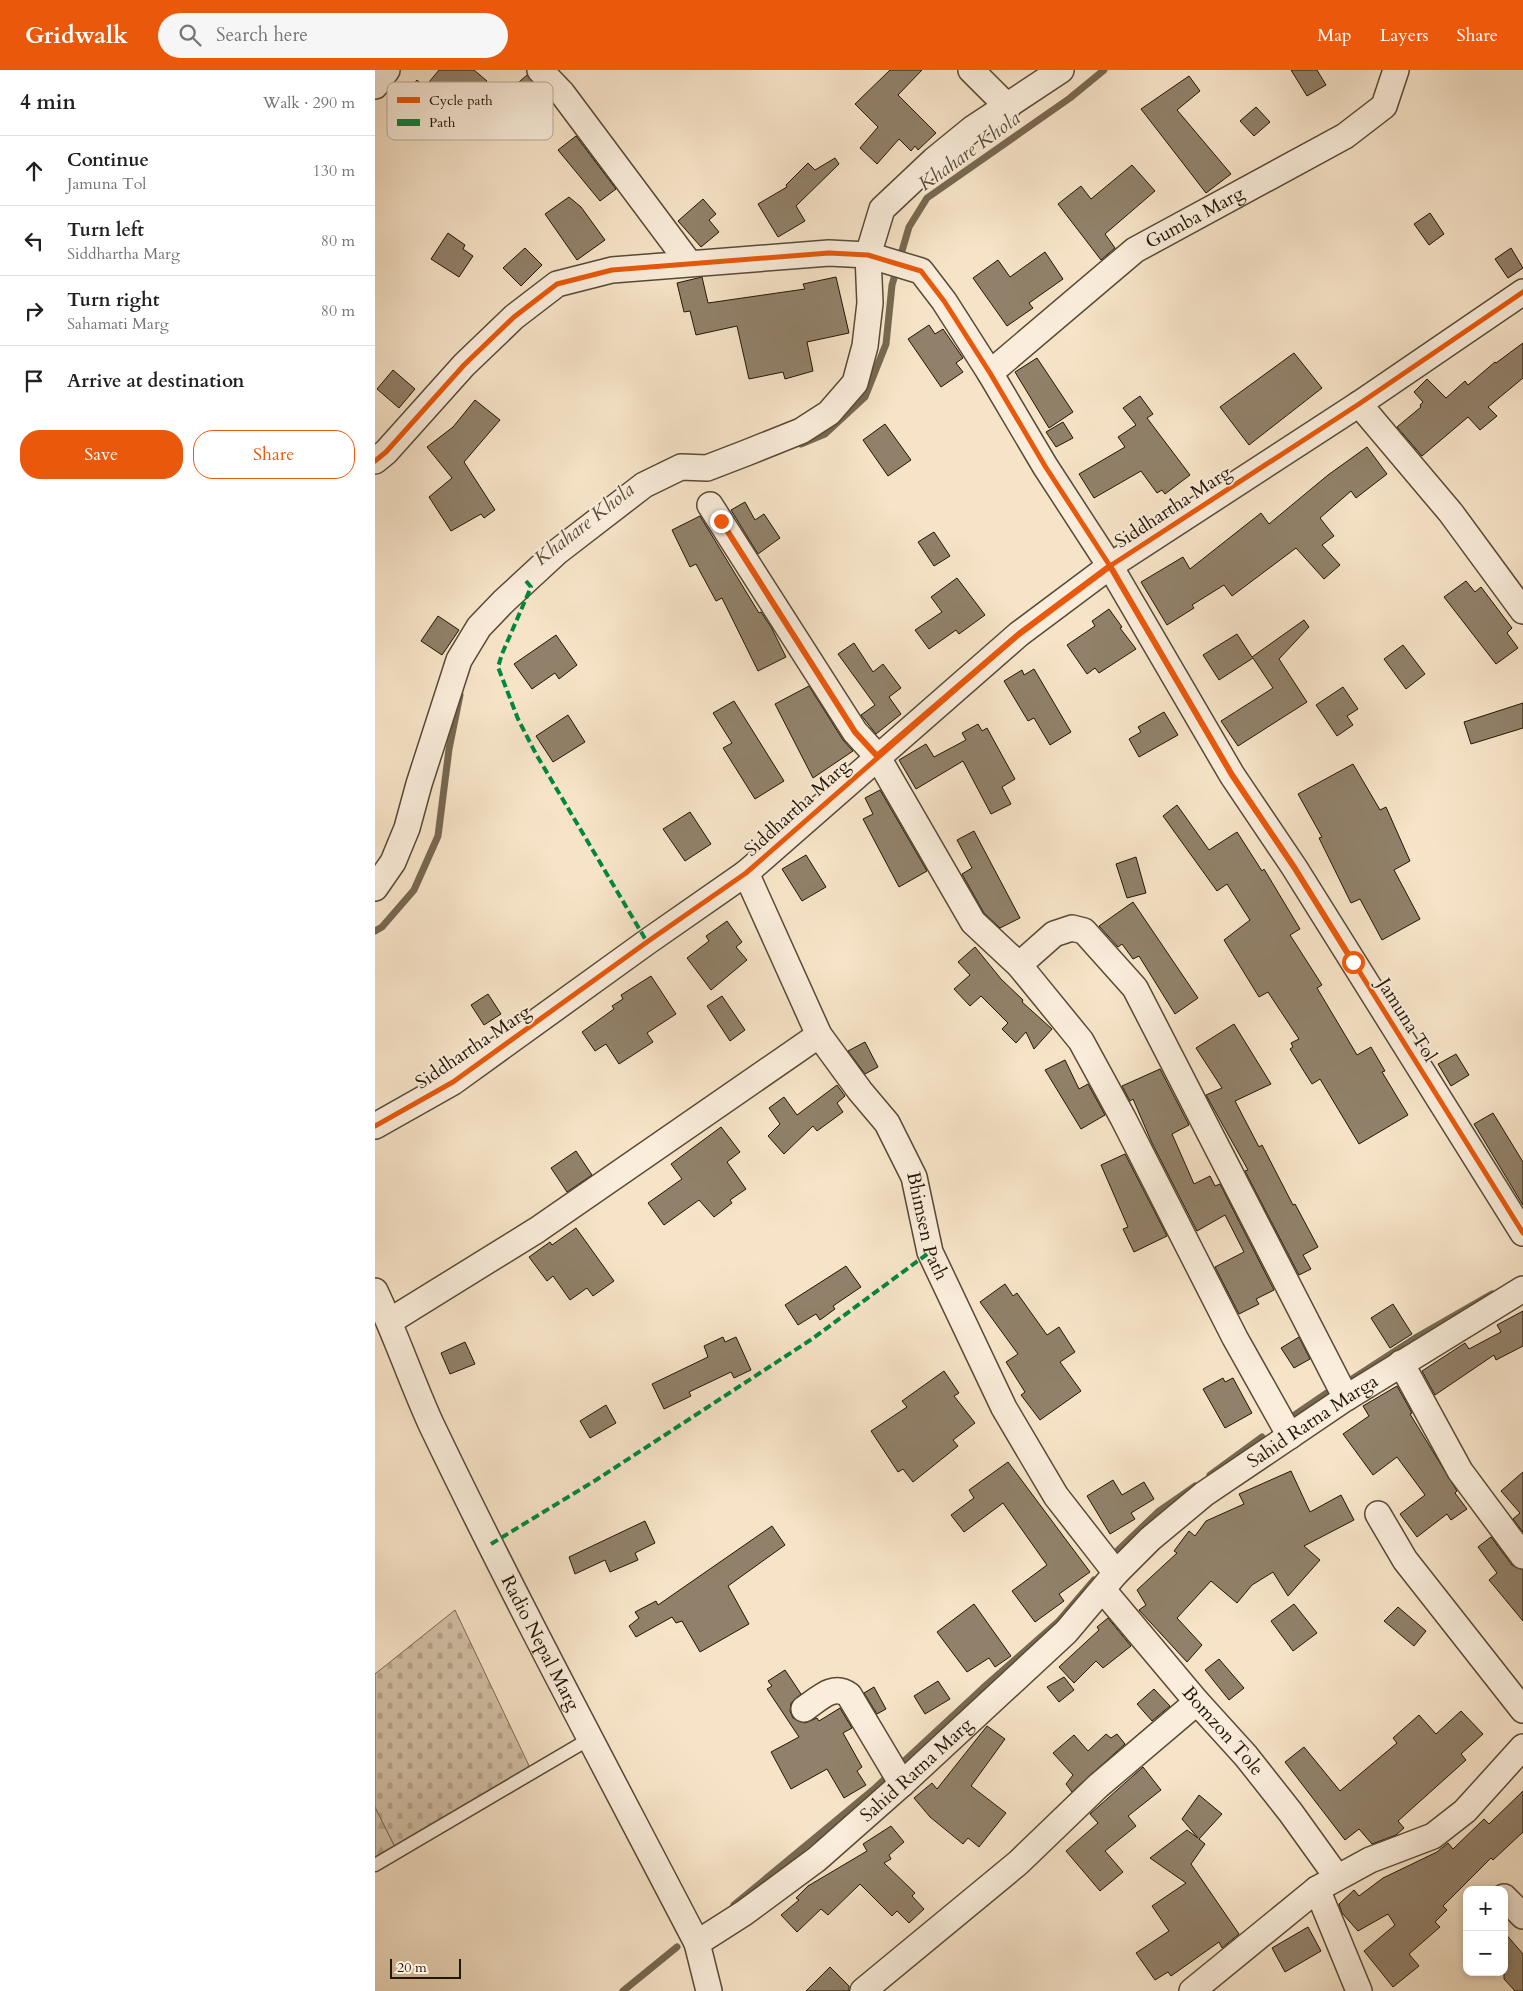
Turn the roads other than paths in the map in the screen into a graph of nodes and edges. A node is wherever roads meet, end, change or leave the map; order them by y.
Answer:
1 (387, 70) edge
2 (539, 70) edge
3 (971, 70) edge
4 (1061, 70) edge
5 (1396, 70) edge
6 (551, 82) edge
7 (553, 84) edge
8 (375, 86) edge
9 (1008, 107) junction
10 (875, 256) junction
11 (689, 263) junction
12 (1520, 302) edge
13 (989, 373) junction
14 (1359, 404) junction
15 (375, 461) edge
16 (710, 505) dead end
17 (1110, 566) junction
18 (1523, 611) edge
19 (877, 756) junction
20 (746, 873) junction
21 (375, 888) edge
22 (1019, 965) junction
23 (819, 1034) junction
24 (375, 1126) edge
25 (1523, 1234) edge
26 (1523, 1289) edge
27 (375, 1291) edge
28 (390, 1321) junction
29 (1401, 1363) junction
30 (1346, 1398) junction
31 (1290, 1436) junction
32 (1378, 1514) dead end
33 (1523, 1556) edge
34 (1109, 1582) junction
35 (1197, 1702) junction
36 (805, 1709) dead end
37 (1523, 1710) edge
38 (591, 1738) junction
39 (1523, 1747) edge
40 (902, 1784) junction
41 (375, 1864) edge
42 (1327, 1883) junction
43 (1508, 1901) edge
44 (1523, 1916) edge
45 (697, 1943) junction
46 (709, 1991) edge
47 (863, 1991) edge
48 (1193, 1991) edge
49 (1359, 1991) edge

1 - 8 street
2 - 6 street
3 - 9 street
4 - 9 street
5 - 13 street, Gumba Marg
7 - 11 street
9 - 10 street
10 - 11 street
10 - 13 street, Jamuna Tol
10 - 21 street
11 - 15 street
12 - 14 street, Siddhartha Marg
13 - 17 street, Jamuna Tol
14 - 17 street, Siddhartha Marg
14 - 18 street
16 - 19 street
17 - 19 street, Siddhartha Marg
17 - 25 street, Jamuna Tol
19 - 20 street, Siddhartha Marg
19 - 22 street
20 - 23 street, Bhimsen Path
20 - 24 street, Siddhartha Marg
22 - 30 street
22 - 31 street
23 - 28 street
23 - 34 street, Bhimsen Path
26 - 29 street, Sahid Ratna Marga
27 - 28 street, Radio Nepal Marg
28 - 38 street, Radio Nepal Marg
29 - 30 street, Sahid Ratna Marga
29 - 33 street
30 - 31 street, Sahid Ratna Marga
31 - 34 street, Sahid Ratna Marga
32 - 37 street
34 - 35 street, Bomzon Tole
34 - 40 street, Sahid Ratna Marg
35 - 42 street, Bomzon Tole
35 - 47 street
36 - 40 street
38 - 41 lane
38 - 45 street, Radio Nepal Marg
39 - 42 street
40 - 45 street, Sahid Ratna Marg
42 - 48 street
42 - 49 street, Bomzon Tole
43 - 44 street
45 - 46 street, Radio Nepal Marg

